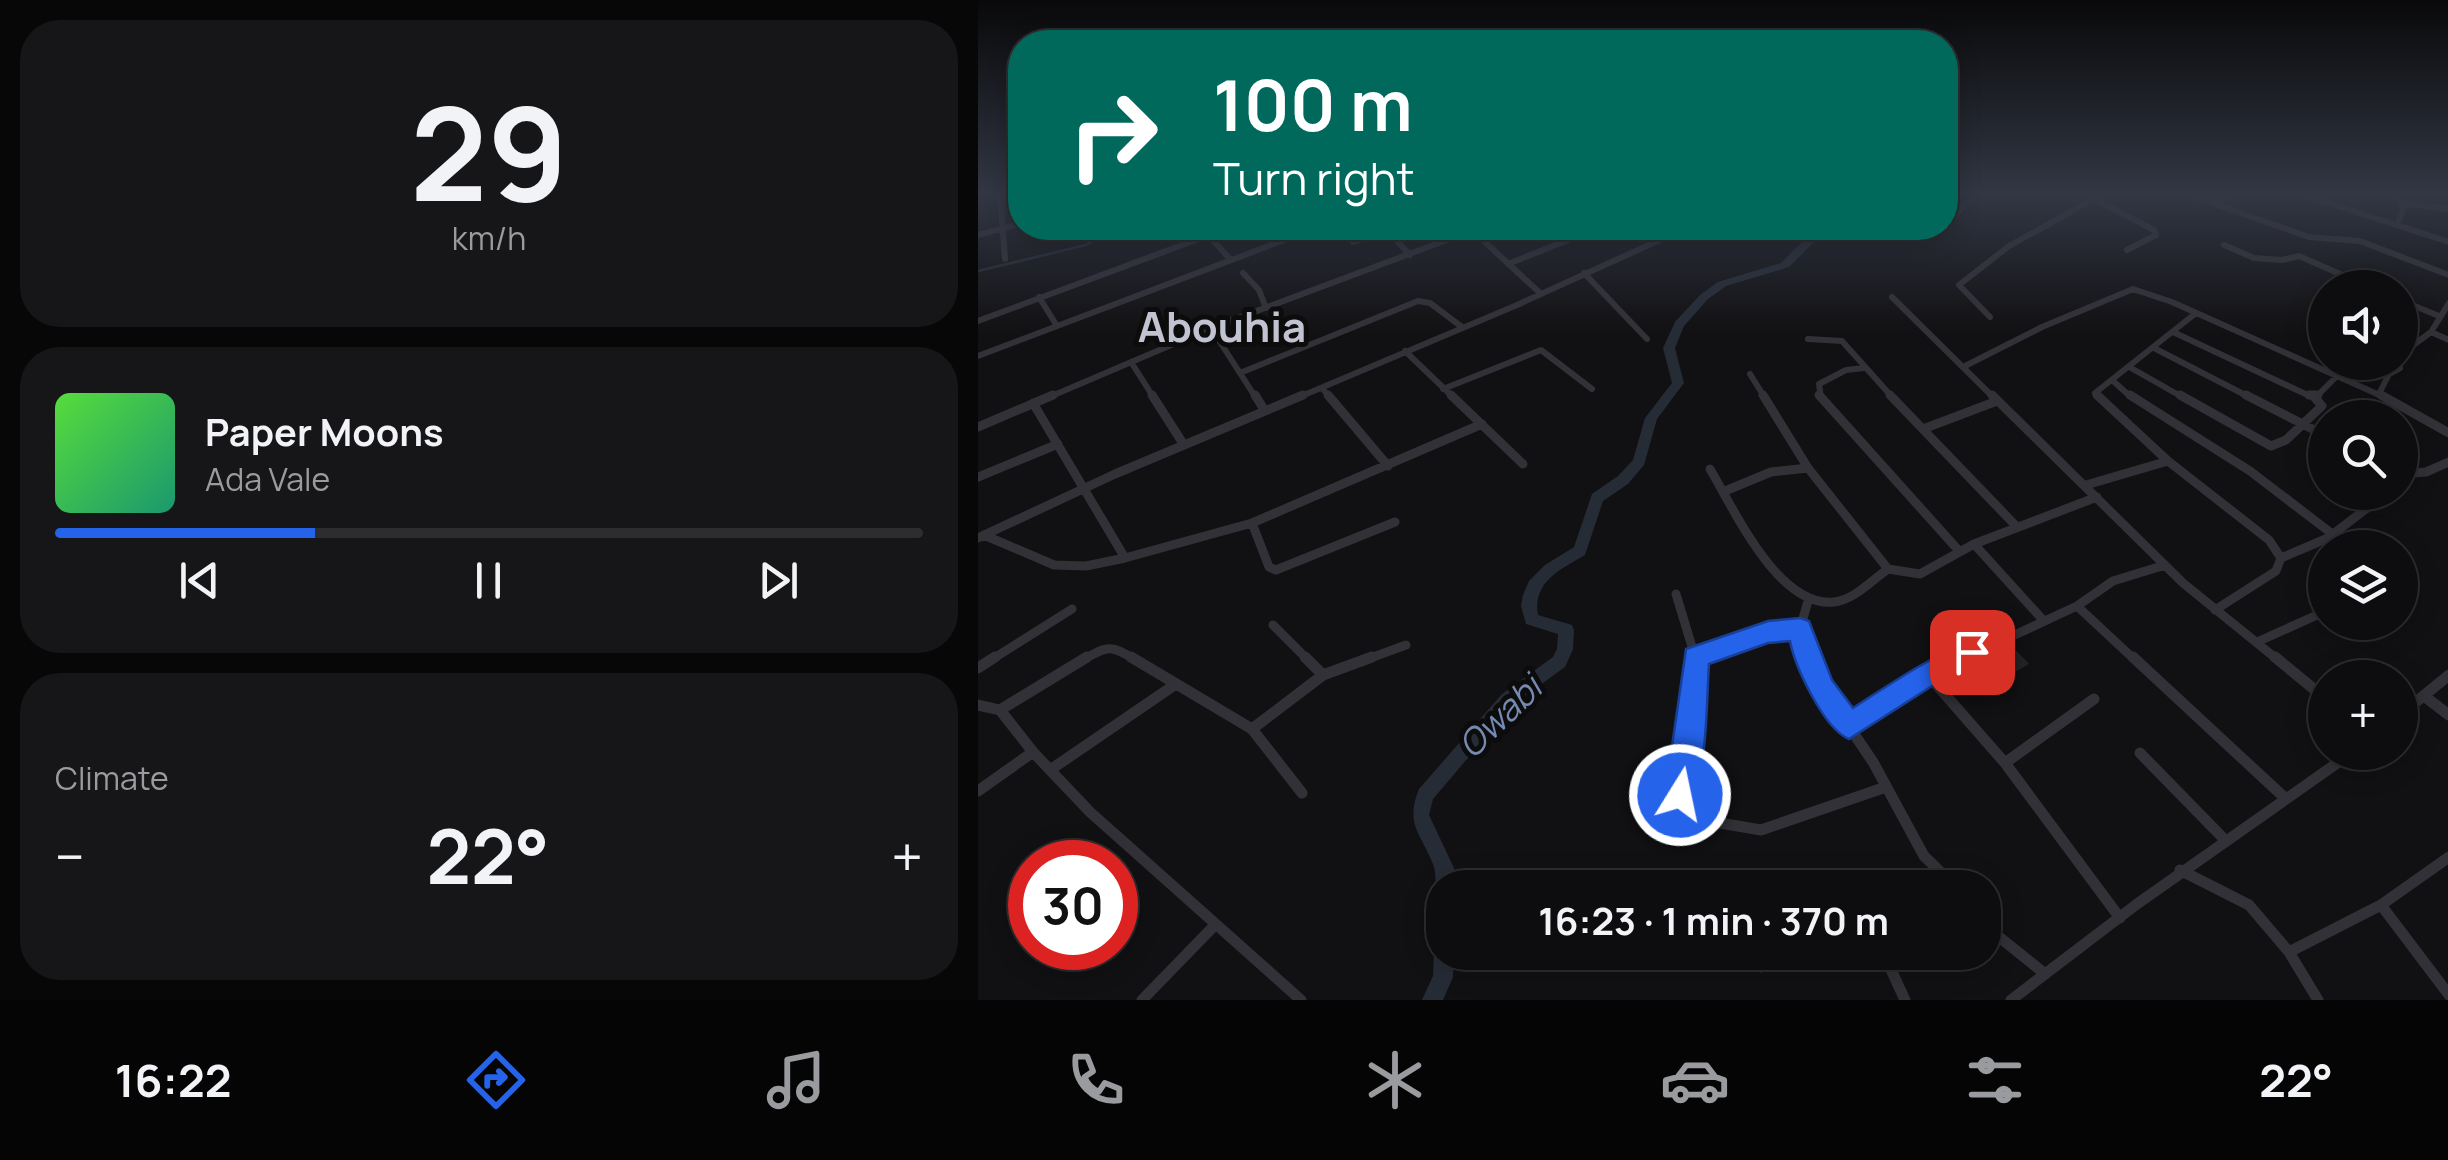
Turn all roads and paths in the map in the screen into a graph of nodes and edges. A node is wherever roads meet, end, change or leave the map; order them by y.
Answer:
1 (1005, 242) edge
2 (1191, 242) edge
3 (1214, 242) edge
4 (1277, 242) edge
5 (1398, 242) edge
6 (1443, 242) edge
7 (1488, 242) edge
8 (1564, 242) edge
9 (1656, 242) edge
10 (2016, 242) edge
11 (2147, 242) edge
12 (2307, 242) edge
13 (2358, 242) edge
14 (2224, 245) dead end
15 (2127, 250) dead end
16 (1410, 254) junction
17 (2299, 256) junction
18 (1229, 258) junction
19 (1006, 259) dead end
20 (1508, 264) junction
21 (2331, 270) edge
22 (1243, 273) dead end
23 (1584, 274) junction
24 (2448, 275) edge
25 (1541, 294) junction
26 (1039, 297) junction
27 (1892, 297) dead end
28 (2448, 303) edge
29 (2418, 307) edge
30 (1266, 308) junction
31 (2196, 313) junction
32 (2439, 316) junction
33 (1990, 317) dead end
34 (978, 321) edge
35 (1056, 326) junction
36 (1462, 327) junction
37 (1211, 328) junction
38 (2173, 332) junction
39 (2431, 332) junction
40 (1646, 339) dead end
41 (1808, 339) dead end
42 (2448, 340) edge
43 (2418, 341) edge
44 (2154, 348) junction
45 (1405, 351) junction
46 (978, 356) edge
47 (1131, 362) junction
48 (2308, 364) edge
49 (1965, 366) junction
50 (1864, 368) junction
51 (2131, 368) junction
52 (1240, 373) junction
53 (1750, 374) dead end
54 (2112, 380) junction
55 (2333, 380) edge
56 (2344, 380) edge
57 (2386, 380) edge
58 (1322, 388) junction
59 (1444, 389) junction
60 (1592, 389) dead end
61 (2379, 394) junction
62 (2315, 398) junction
63 (1997, 401) junction
64 (1033, 402) junction
65 (1266, 412) junction
66 (1482, 424) junction
67 (2303, 425) junction
68 (978, 426) edge
69 (2308, 427) edge
70 (1923, 429) junction
71 (2448, 433) edge
72 (1058, 444) junction
73 (1184, 445) junction
74 (2168, 460) junction
75 (2448, 462) edge
76 (1523, 464) dead end
77 (1388, 466) junction
78 (1808, 468) junction
79 (1710, 469) dead end
80 (2418, 474) edge
81 (978, 477) edge
82 (2086, 485) junction
83 (1084, 488) junction
84 (1725, 491) junction
85 (2098, 497) junction
86 (2364, 510) edge
87 (1395, 522) dead end
88 (1252, 523) junction
89 (2017, 527) junction
90 (2327, 530) edge
91 (2343, 530) edge
92 (981, 537) edge
93 (1974, 544) junction
94 (2308, 550) edge
95 (1960, 552) junction
96 (1125, 558) junction
97 (2281, 558) junction
98 (2165, 565) junction
99 (1888, 569) junction
100 (1676, 594) dead end
101 (1808, 601) junction
102 (2077, 606) junction
103 (1072, 609) dead end
104 (2216, 610) junction
105 (2043, 620) junction
106 (2308, 622) edge
107 (1273, 626) dead end
108 (1800, 629) junction
109 (2257, 642) junction
110 (1406, 645) dead end
111 (1696, 657) junction
112 (978, 668) edge
113 (1323, 675) junction
114 (1928, 675) junction
115 (2448, 675) edge
116 (1176, 684) junction
117 (2308, 684) edge
118 (2424, 696) junction
119 (2094, 699) dead end
120 (2418, 701) edge
121 (978, 704) edge
122 (1000, 710) junction
123 (2448, 715) edge
124 (1849, 726) junction
125 (1252, 729) junction
126 (1033, 752) junction
127 (2140, 753) dead end
128 (2004, 763) junction
129 (1050, 770) junction
130 (2327, 770) edge
131 (1886, 788) junction
132 (978, 791) edge
133 (1302, 793) dead end
134 (2286, 800) junction
135 (2225, 840) junction
136 (2448, 857) edge
137 (1938, 870) edge
138 (2180, 870) junction
139 (2381, 906) junction
140 (2120, 918) junction
141 (1214, 926) junction
142 (2001, 938) edge
143 (2289, 952) junction
144 (1891, 970) edge
145 (2044, 973) junction
146 (2448, 994) edge
147 (1142, 1000) edge
148 (1301, 1000) edge
149 (1905, 1000) edge
150 (2011, 1000) edge
151 (2318, 1000) edge

1 - 19 street
2 - 26 street
3 - 18 street
4 - 18 street
5 - 16 street
6 - 16 street
7 - 20 street
8 - 20 street
9 - 23 street
10 - 33 street
11 - 15 street
12 - 17 street
13 - 24 street
14 - 17 street
16 - 30 street
17 - 21 street
18 - 35 street
20 - 25 street
22 - 30 street
23 - 25 street
23 - 40 street
25 - 36 street
26 - 34 street
26 - 35 street
27 - 49 street
28 - 32 street
29 - 32 street
30 - 37 street
31 - 38 street
31 - 48 street
31 - 49 street
32 - 39 street
35 - 46 street
36 - 45 street
36 - 52 street
37 - 47 street
37 - 52 street
38 - 44 street
38 - 62 street
39 - 42 street
39 - 43 street
41 - 50 street
44 - 51 street
44 - 67 street
45 - 58 street
45 - 59 street
47 - 64 street
47 - 73 street
49 - 63 street
50 - 70 street
50 - 95 street
51 - 54 street
51 - 67 street
52 - 65 street
53 - 78 street
54 - 74 street
54 - 90 street
55 - 62 street
56 - 61 street
57 - 61 street
58 - 65 street
58 - 77 street
59 - 60 street
59 - 66 street
61 - 71 street
62 - 67 street
63 - 70 street
63 - 82 street
64 - 68 street
64 - 72 street
65 - 73 street
66 - 76 street
66 - 77 street
67 - 69 street
70 - 89 street
72 - 81 street
72 - 83 street
73 - 83 street
74 - 82 street
74 - 97 street
75 - 80 street
77 - 88 street
78 - 84 street
78 - 99 street
79 - 84 street
82 - 85 street
83 - 92 street
83 - 96 street
84 - 101 street
85 - 89 street
85 - 98 street
86 - 91 street
87 - 88 street
88 - 96 street
89 - 93 street
92 - 96 street
93 - 95 street
93 - 105 street
94 - 97 street
95 - 99 street
97 - 104 street
98 - 102 street
98 - 104 street
99 - 101 street
100 - 111 street
101 - 108 street
102 - 105 street
102 - 134 street
103 - 112 street
104 - 109 street
105 - 114 street
106 - 109 street
107 - 113 street
108 - 111 street
108 - 124 street
109 - 117 street
110 - 113 street
111 - 131 street
113 - 125 street
114 - 124 street
114 - 128 street
115 - 118 street
116 - 122 street
116 - 125 street
116 - 129 street
118 - 120 street
118 - 123 street
119 - 128 street
121 - 122 street
122 - 126 street
124 - 131 street
125 - 133 street
126 - 129 street
126 - 132 street
127 - 135 street
128 - 140 street
129 - 141 street
130 - 134 street
131 - 137 street
134 - 135 street
135 - 138 street
136 - 139 street
138 - 140 street
138 - 143 street
139 - 143 street
139 - 146 street
140 - 145 street
141 - 147 street
141 - 148 street
142 - 145 street
143 - 151 street
144 - 149 street
145 - 150 street

